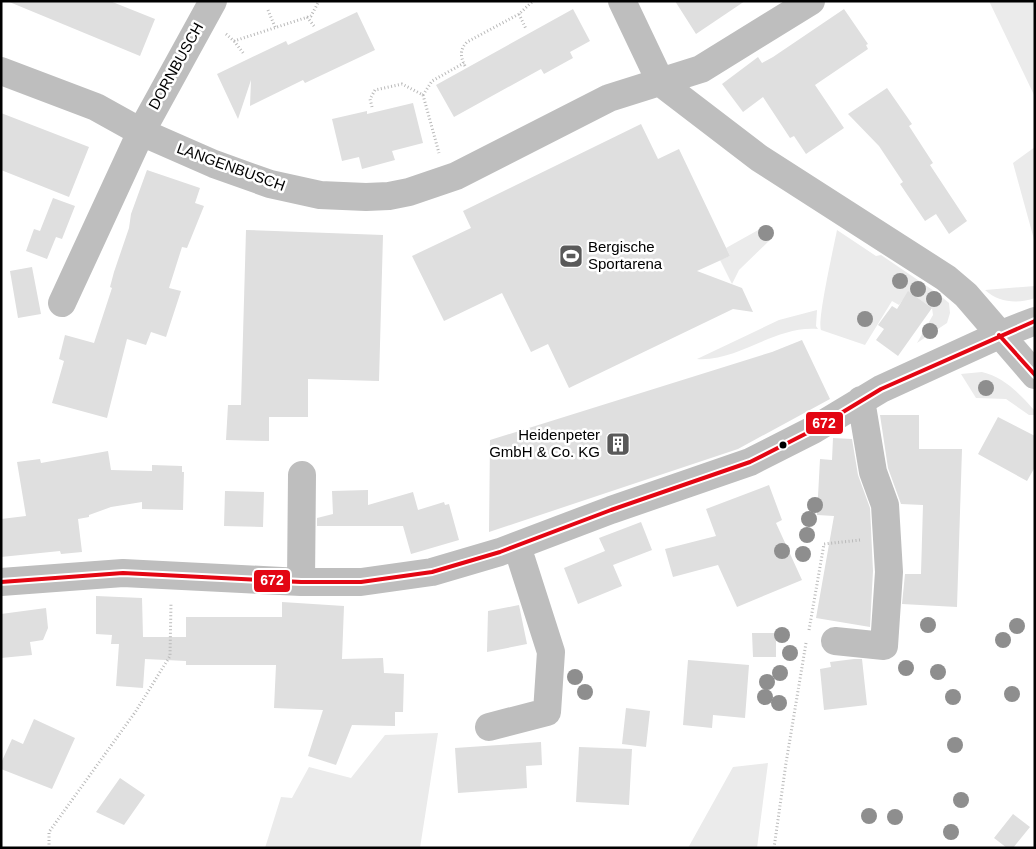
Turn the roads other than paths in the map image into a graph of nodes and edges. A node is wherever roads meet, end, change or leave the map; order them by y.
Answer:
1 (622, 1) edge
2 (811, 1) edge
3 (208, 10) edge
4 (1, 71) edge
5 (661, 83) junction
6 (140, 132) junction
7 (62, 304) dead end
8 (1035, 321) edge
9 (999, 334) junction
10 (1035, 375) edge
11 (861, 400) junction
12 (302, 475) dead end
13 (517, 546) junction
14 (1, 582) edge
15 (301, 582) junction
16 (835, 641) dead end
17 (489, 727) dead end

1 - 5 street
2 - 5 street, LANGENBUSCH
3 - 6 street, DORNBUSCH
4 - 6 street, LANGENBUSCH
5 - 6 street, LANGENBUSCH
5 - 9 street
6 - 7 street, DORNBUSCH
8 - 9 street
9 - 10 street
9 - 11 street
11 - 13 street
11 - 16 street
12 - 15 street
13 - 15 street
13 - 17 street
14 - 15 street

